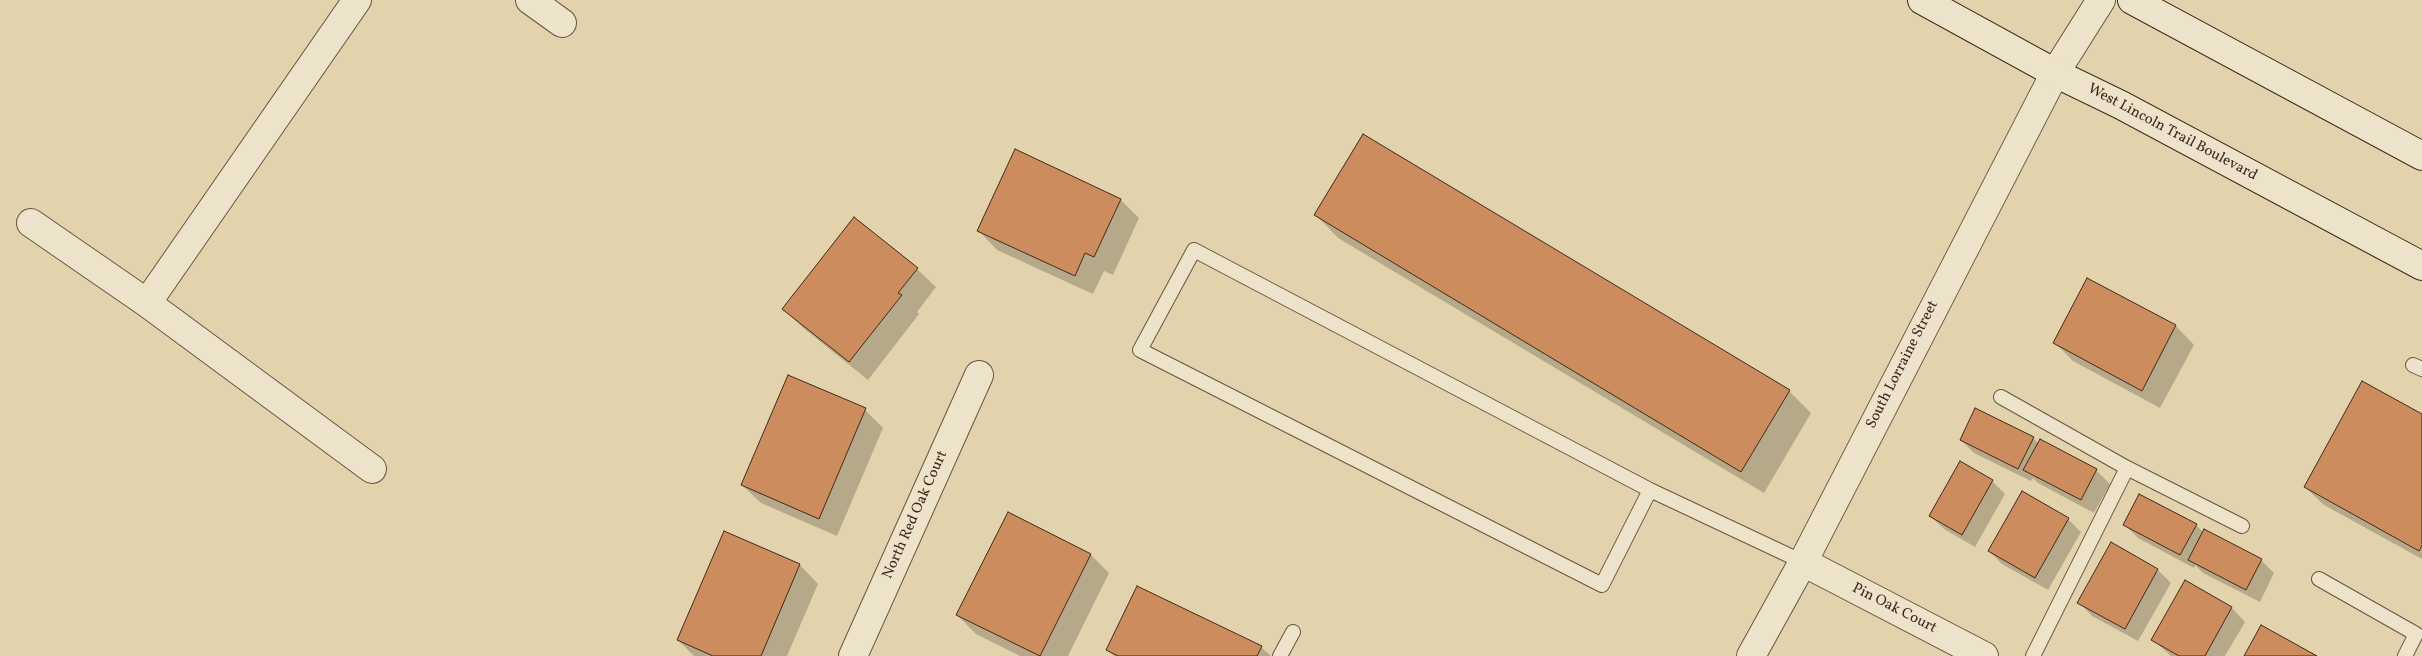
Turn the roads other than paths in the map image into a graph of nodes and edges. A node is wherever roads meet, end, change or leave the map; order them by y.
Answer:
1 (357, 0) edge
2 (530, 0) edge
3 (1922, 0) edge
4 (2101, 0) edge
5 (2132, 0) edge
6 (562, 23) dead end
7 (2055, 73) junction
8 (2422, 156) edge
9 (31, 223) dead end
10 (2422, 266) edge
11 (147, 303) junction
12 (979, 375) dead end
13 (2001, 397) dead end
14 (2127, 468) junction
15 (372, 469) dead end
16 (1650, 490) junction
17 (2242, 526) dead end
18 (1803, 562) junction
19 (2319, 579) dead end
20 (1293, 632) dead end
21 (2419, 632) edge
22 (853, 656) edge
23 (1280, 656) edge
24 (1751, 656) edge
25 (1984, 656) edge
26 (2033, 656) edge
27 (2405, 656) edge

1 - 11 street
2 - 6 street
3 - 7 street, West Lincoln Trail Boulevard
4 - 7 street, South Lorraine Street
5 - 8 street
7 - 10 street, West Lincoln Trail Boulevard
7 - 18 street, South Lorraine Street
9 - 11 street
11 - 15 street
12 - 22 street, North Red Oak Court
13 - 14 lane
14 - 17 lane
14 - 26 lane
16 - 16 lane
16 - 18 lane
18 - 24 street, South Lorraine Street
18 - 25 street, Pin Oak Court
19 - 21 lane
20 - 23 lane
21 - 27 lane

